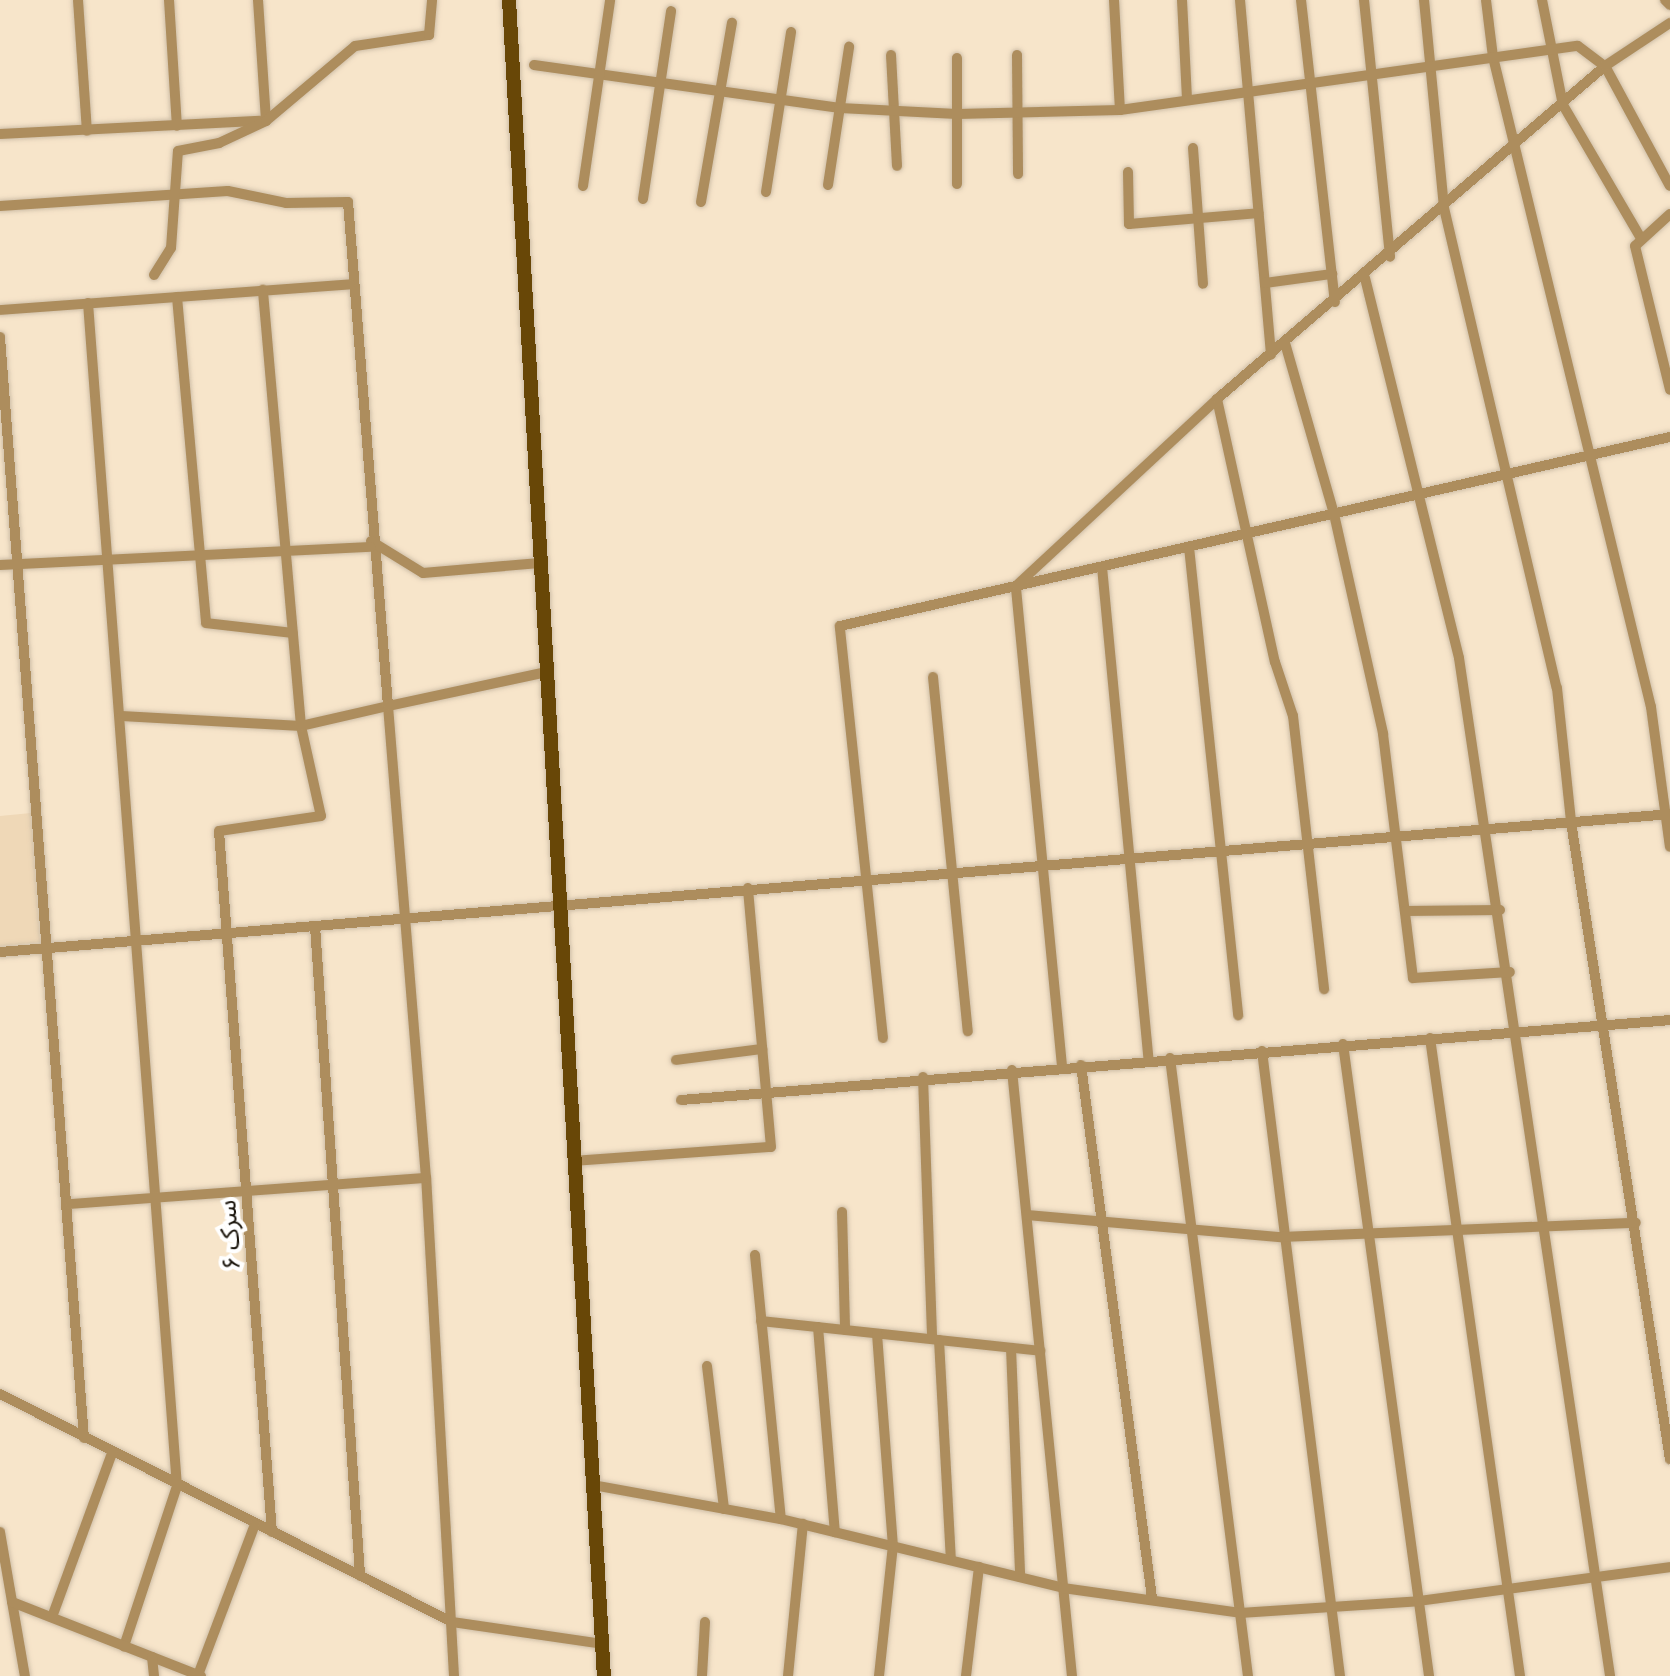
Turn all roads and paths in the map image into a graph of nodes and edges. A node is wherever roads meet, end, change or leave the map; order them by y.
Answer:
1 (78, 0) edge
2 (169, 0) edge
3 (258, 0) edge
4 (432, 0) edge
5 (510, 0) edge
6 (610, 0) edge
7 (1114, 0) edge
8 (1182, 0) edge
9 (1240, 0) edge
10 (1301, 0) edge
11 (1364, 0) edge
12 (1424, 0) edge
13 (1486, 0) edge
14 (1542, 0) edge
15 (670, 11) dead end
16 (732, 23) dead end
17 (1670, 23) edge
18 (791, 32) dead end
19 (849, 47) dead end
20 (1556, 48) junction
21 (892, 55) dead end
22 (1017, 55) dead end
23 (1493, 57) junction
24 (957, 58) dead end
25 (534, 65) dead end
26 (1431, 65) junction
27 (1605, 66) junction
28 (596, 74) junction
29 (1371, 74) junction
30 (1310, 82) junction
31 (659, 84) junction
32 (1248, 90) junction
33 (720, 92) junction
34 (780, 100) junction
35 (1186, 100) junction
36 (1564, 105) junction
37 (840, 108) junction
38 (1120, 110) junction
39 (1017, 113) junction
40 (894, 114) junction
41 (957, 114) junction
42 (266, 121) junction
43 (177, 126) junction
44 (87, 130) junction
45 (0, 134) edge
46 (1517, 144) junction
47 (1192, 148) dead end
48 (898, 166) dead end
49 (1128, 172) dead end
50 (1018, 174) dead end
51 (957, 184) dead end
52 (828, 185) dead end
53 (583, 186) dead end
54 (1670, 186) edge
55 (766, 192) dead end
56 (176, 194) junction
57 (643, 199) dead end
58 (701, 202) dead end
59 (0, 206) edge
60 (1444, 208) junction
61 (1259, 213) junction
62 (1670, 214) edge
63 (1198, 217) junction
64 (1640, 238) junction
65 (1390, 256) junction
66 (1332, 274) junction
67 (154, 275) dead end
68 (1365, 278) junction
69 (1264, 283) junction
70 (350, 284) junction
71 (1203, 284) dead end
72 (263, 290) junction
73 (177, 297) junction
74 (1335, 302) junction
75 (88, 304) junction
76 (0, 310) edge
77 (0, 336) edge
78 (1285, 343) junction
79 (1271, 355) junction
80 (1670, 390) edge
81 (1217, 399) junction
82 (1670, 438) edge
83 (1591, 456) junction
84 (1508, 474) junction
85 (1418, 495) junction
86 (1334, 514) junction
87 (1244, 534) junction
88 (371, 544) junction
89 (1189, 547) junction
90 (285, 551) junction
91 (198, 553) junction
92 (110, 558) junction
93 (540, 563) junction
94 (20, 564) junction
95 (0, 565) edge
96 (1102, 567) junction
97 (1016, 586) junction
98 (292, 633) junction
99 (546, 672) junction
100 (933, 677) dead end
101 (388, 706) junction
102 (122, 716) junction
103 (301, 726) junction
104 (1668, 814) edge
105 (1571, 822) junction
106 (1487, 828) junction
107 (1397, 835) junction
108 (1310, 842) junction
109 (1670, 847) edge
110 (1223, 849) junction
111 (1133, 856) junction
112 (1046, 863) junction
113 (953, 871) junction
114 (866, 878) junction
115 (748, 888) junction
116 (559, 904) junction
117 (1500, 910) junction
118 (1406, 911) junction
119 (402, 918) junction
120 (315, 926) junction
121 (225, 935) junction
122 (138, 943) junction
123 (51, 950) junction
124 (0, 952) edge
125 (1510, 972) junction
126 (1324, 988) dead end
127 (1238, 1015) dead end
128 (1670, 1020) edge
129 (1602, 1026) junction
130 (968, 1031) dead end
131 (1520, 1031) junction
132 (882, 1038) dead end
133 (1430, 1038) junction
134 (1343, 1044) junction
135 (762, 1049) junction
136 (1262, 1051) junction
137 (1170, 1058) junction
138 (676, 1060) dead end
139 (1149, 1060) junction
140 (1080, 1065) junction
141 (1062, 1066) junction
142 (1012, 1070) junction
143 (923, 1077) junction
144 (766, 1089) junction
145 (680, 1100) dead end
146 (574, 1162) junction
147 (426, 1178) junction
148 (336, 1185) junction
149 (247, 1190) junction
150 (157, 1196) junction
151 (70, 1204) junction
152 (842, 1212) dead end
153 (1027, 1215) junction
154 (1102, 1221) junction
155 (1636, 1224) junction
156 (1546, 1227) junction
157 (1457, 1230) junction
158 (1192, 1231) junction
159 (1369, 1233) junction
160 (1282, 1236) junction
161 (755, 1255) dead end
162 (761, 1322) junction
163 (818, 1328) junction
164 (845, 1330) junction
165 (878, 1334) junction
166 (936, 1340) junction
167 (1011, 1348) junction
168 (1040, 1351) junction
169 (708, 1366) dead end
170 (0, 1394) edge
171 (84, 1438) junction
172 (112, 1452) junction
173 (1670, 1460) edge
174 (593, 1485) junction
175 (178, 1486) junction
176 (724, 1509) junction
177 (781, 1519) junction
178 (255, 1524) junction
179 (803, 1524) junction
180 (0, 1532) edge
181 (272, 1532) junction
182 (835, 1532) junction
183 (893, 1545) junction
184 (951, 1560) junction
185 (979, 1567) junction
186 (1670, 1567) edge
187 (360, 1575) junction
188 (1020, 1578) junction
189 (1596, 1578) junction
190 (1064, 1588) junction
191 (1508, 1590) junction
192 (1152, 1598) junction
193 (1419, 1600) junction
194 (12, 1602) junction
195 (1329, 1607) junction
196 (1240, 1612) junction
197 (52, 1618) junction
198 (452, 1622) junction
199 (705, 1622) dead end
200 (602, 1644) junction
201 (124, 1646) junction
202 (152, 1657) junction
203 (199, 1675) edge
204 (25, 1676) edge
205 (154, 1676) edge
206 (454, 1676) edge
207 (604, 1676) edge
208 (702, 1676) edge
209 (788, 1676) edge
210 (879, 1676) edge
211 (966, 1676) edge
212 (1072, 1676) edge
213 (1248, 1676) edge
214 (1340, 1676) edge
215 (1429, 1676) edge
216 (1520, 1676) edge
217 (1610, 1676) edge

1 - 44 street
2 - 43 street
3 - 42 street
4 - 42 street
5 - 93 main road
6 - 28 street
7 - 38 street
8 - 35 street
9 - 32 street
10 - 30 street
11 - 29 street
12 - 26 street
13 - 23 street
14 - 20 street
15 - 31 street
16 - 33 street
17 - 27 street
18 - 34 street
19 - 37 street
20 - 23 street
20 - 27 street
20 - 36 street
21 - 40 street
22 - 39 street
23 - 26 street
23 - 46 street
24 - 41 street
25 - 28 street
26 - 29 street
26 - 60 street
27 - 36 street
27 - 54 street
28 - 31 street
28 - 53 street
29 - 30 street
29 - 65 street
30 - 32 street
30 - 66 street
31 - 33 street
31 - 57 street
32 - 35 street
32 - 61 street
33 - 34 street
33 - 58 street
34 - 37 street
34 - 55 street
35 - 38 street
36 - 46 street
36 - 64 street
37 - 40 street
37 - 52 street
38 - 39 street
39 - 41 street
39 - 50 street
40 - 41 street
40 - 48 street
41 - 51 street
42 - 43 street
42 - 56 street
43 - 44 street
44 - 45 street
46 - 60 street
46 - 83 street
47 - 63 street
49 - 63 street
56 - 59 street
56 - 67 street
56 - 70 street
60 - 65 street
60 - 84 street
61 - 63 street
61 - 69 street
62 - 64 street
63 - 71 street
64 - 80 street
65 - 68 street
66 - 69 street
66 - 74 street
68 - 74 street
68 - 85 street
69 - 79 street
70 - 72 street
70 - 88 street
72 - 73 street
72 - 90 street
73 - 75 street
73 - 91 street
74 - 78 street
75 - 76 street
75 - 92 street
77 - 94 street
78 - 79 street
78 - 86 street
79 - 81 street
81 - 87 street
81 - 97 street
82 - 83 street
83 - 84 street
83 - 104 street
84 - 85 street
84 - 105 street
85 - 86 street
85 - 106 street
86 - 87 street
86 - 107 street
87 - 89 street
87 - 108 street
88 - 90 street
88 - 93 street
88 - 101 street
89 - 96 street
89 - 110 street
90 - 91 street
90 - 98 street
91 - 92 street
91 - 98 street
92 - 94 street
92 - 102 street
93 - 99 main road
94 - 95 street
94 - 123 street
96 - 97 street
96 - 111 street
97 - 112 street
97 - 114 street
98 - 103 street
99 - 101 street
99 - 116 main road
100 - 113 street
101 - 103 street
101 - 119 street
102 - 103 street
102 - 122 street
103 - 121 street, سرک ۶
104 - 105 street
104 - 109 street
105 - 106 street
105 - 129 street
106 - 107 street
106 - 117 street
107 - 108 street
107 - 118 street
108 - 110 street
108 - 126 street
110 - 111 street
110 - 127 street
111 - 112 street
111 - 139 street
112 - 113 street
112 - 141 street
113 - 114 street
113 - 130 street
114 - 115 street
114 - 132 street
115 - 116 street
115 - 135 street
116 - 119 street
116 - 146 main road
117 - 118 street
117 - 125 street
118 - 125 street
119 - 120 street
119 - 147 street
120 - 121 street
120 - 148 street
121 - 122 street
121 - 149 street, سرک ۶
122 - 123 street
122 - 150 street
123 - 124 street
123 - 151 street
125 - 131 street
128 - 129 street
129 - 131 street
129 - 155 street
131 - 133 street
131 - 156 street
133 - 134 street
133 - 157 street
134 - 136 street
134 - 159 street
135 - 138 street
135 - 144 street
136 - 137 street
136 - 160 street
137 - 139 street
137 - 158 street
139 - 140 street
140 - 141 street
140 - 154 street
141 - 142 street
142 - 143 street
142 - 153 street
143 - 144 street
143 - 166 street
144 - 145 street
144 - 146 street
146 - 174 main road
147 - 148 street
147 - 198 street
148 - 149 street
148 - 187 street
149 - 150 street
149 - 181 street, سرک ۶
150 - 151 street
150 - 175 street
151 - 171 street
152 - 164 street
153 - 154 street
153 - 168 street
154 - 158 street
154 - 192 street
155 - 156 street
155 - 173 street
156 - 157 street
156 - 189 street
157 - 159 street
157 - 191 street
158 - 160 street
158 - 196 street
159 - 160 street
159 - 193 street
160 - 195 street
161 - 162 street
162 - 163 street
162 - 177 street
163 - 164 street
163 - 182 street
164 - 165 street
165 - 166 street
165 - 183 street
166 - 167 street
166 - 184 street
167 - 168 street
167 - 188 street
168 - 190 street
169 - 176 street
170 - 171 street
171 - 172 street
172 - 175 street
172 - 197 street
174 - 176 street
174 - 200 main road
175 - 178 street
175 - 201 street
176 - 177 street
177 - 179 street
178 - 181 street
178 - 203 street
179 - 182 street
179 - 209 street
180 - 194 street
181 - 187 street
182 - 183 street
183 - 184 street
183 - 210 street
184 - 185 street
185 - 188 street
185 - 211 street
186 - 189 street
187 - 198 street
188 - 190 street
189 - 191 street
189 - 217 street
190 - 192 street
190 - 212 street
191 - 193 street
191 - 216 street
192 - 196 street
193 - 195 street
193 - 215 street
194 - 197 street
194 - 204 street
195 - 196 street
195 - 214 street
196 - 213 street
197 - 201 street
198 - 200 street
198 - 206 street
199 - 208 street
200 - 207 main road
201 - 202 street
202 - 203 street
202 - 205 street

